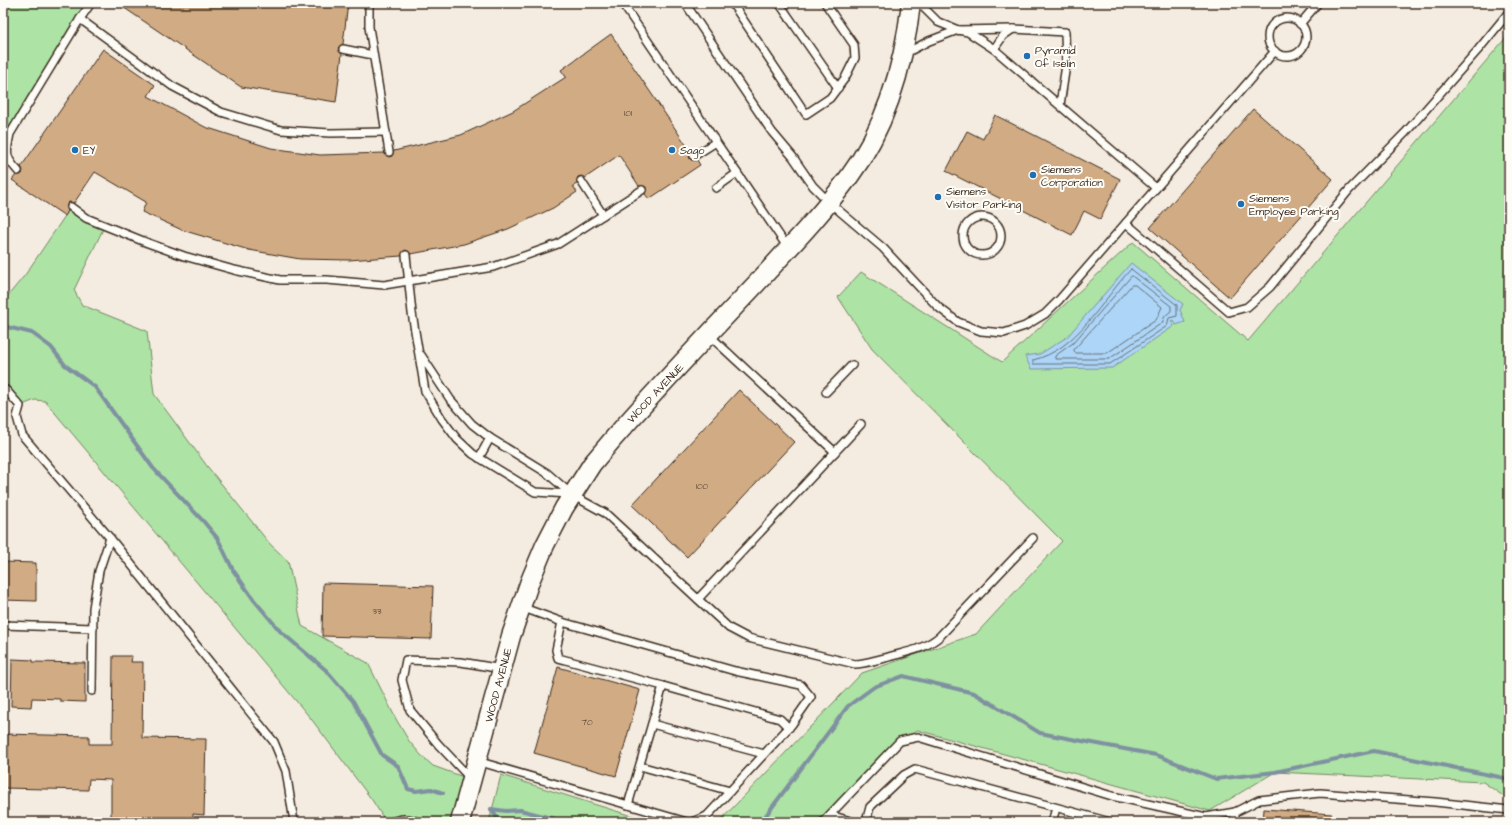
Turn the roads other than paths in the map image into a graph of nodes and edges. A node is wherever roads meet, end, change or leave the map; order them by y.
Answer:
1 (91, 3) edge
2 (369, 3) edge
3 (622, 3) edge
4 (685, 3) edge
5 (732, 3) edge
6 (780, 3) edge
7 (825, 3) edge
8 (911, 3) edge
9 (919, 3) edge
10 (1318, 3) edge
11 (1509, 12) edge
12 (80, 20) junction
13 (1300, 24) junction
14 (1014, 29) junction
15 (958, 30) junction
16 (343, 49) dead end
17 (994, 49) junction
18 (1275, 52) junction
19 (904, 54) junction
20 (373, 55) junction
21 (838, 88) junction
22 (1060, 105) junction
23 (386, 132) junction
24 (716, 142) junction
25 (389, 152) dead end
26 (694, 156) dead end
27 (18, 172) dead end
28 (737, 173) junction
29 (581, 181) dead end
30 (716, 188) dead end
31 (1156, 188) junction
32 (642, 190) dead end
33 (830, 203) junction
34 (71, 207) dead end
35 (602, 215) junction
36 (996, 223) joint
37 (1126, 223) junction
38 (788, 248) junction
39 (406, 255) dead end
40 (409, 282) junction
41 (709, 335) junction
42 (421, 355) junction
43 (852, 365) dead end
44 (3, 389) edge
45 (826, 392) dead end
46 (861, 424) dead end
47 (490, 438) junction
48 (835, 452) junction
49 (478, 458) junction
50 (572, 495) junction
51 (110, 538) junction
52 (1033, 538) dead end
53 (698, 599) junction
54 (521, 607) junction
55 (562, 622) junction
56 (3, 625) edge
57 (93, 628) junction
58 (502, 669) junction
59 (663, 686) junction
60 (92, 691) dead end
61 (652, 724) junction
62 (789, 728) junction
63 (764, 754) junction
64 (477, 761) junction
65 (640, 766) junction
66 (472, 780) junction
67 (730, 791) junction
68 (628, 805) junction
69 (1056, 808) junction
70 (1509, 810) edge
71 (1235, 812) junction
72 (830, 815) junction
73 (1206, 820) edge
74 (294, 822) edge
75 (392, 822) edge
76 (417, 822) edge
77 (460, 822) edge
78 (687, 822) edge
79 (692, 822) edge
80 (823, 822) edge
81 (854, 822) edge
82 (866, 822) edge
83 (1052, 822) edge
84 (1110, 822) edge
85 (1235, 822) edge

1 - 12 lane
2 - 20 lane
3 - 24 lane
4 - 33 lane
5 - 21 lane
6 - 21 lane
7 - 21 lane
8 - 19 street, WOOD AVENUE
9 - 15 lane
10 - 13 lane
11 - 37 lane
12 - 23 lane
12 - 27 lane
13 - 18 lane
13 - 18 lane
14 - 15 lane
14 - 17 lane
14 - 22 lane
15 - 17 lane
15 - 19 lane
16 - 20 lane
17 - 22 lane
18 - 31 lane
19 - 33 street, WOOD AVENUE
20 - 23 lane
22 - 31 lane
23 - 25 lane
24 - 26 lane
24 - 28 lane
28 - 30 lane
28 - 38 lane
29 - 35 lane
31 - 37 lane
32 - 35 lane
33 - 37 lane
33 - 38 street, WOOD AVENUE
34 - 40 lane
35 - 40 lane
36 - 36 lane
38 - 41 street, WOOD AVENUE
39 - 40 lane
40 - 42 lane
41 - 48 lane
41 - 50 street, WOOD AVENUE
42 - 47 lane
42 - 49 lane
43 - 45 lane
44 - 51 lane
46 - 48 lane
47 - 49 lane
47 - 50 lane
48 - 53 lane
49 - 50 lane
50 - 53 lane
50 - 54 street, WOOD AVENUE
51 - 57 lane
51 - 74 lane
52 - 53 lane
54 - 55 lane
54 - 58 street, WOOD AVENUE
55 - 59 lane
55 - 62 lane
56 - 57 lane
57 - 60 lane
58 - 64 street, WOOD AVENUE
58 - 66 lane
59 - 61 lane
59 - 62 lane
61 - 63 lane
61 - 65 lane
62 - 63 lane
63 - 67 lane
64 - 66 street, WOOD AVENUE
64 - 68 lane
65 - 67 lane
65 - 68 lane
66 - 77 street, WOOD AVENUE
67 - 79 lane
68 - 78 lane
69 - 82 lane
69 - 83 lane
69 - 84 lane
70 - 71 lane
71 - 73 lane
71 - 85 lane
72 - 73 lane
72 - 80 lane
72 - 81 lane
75 - 76 lane

